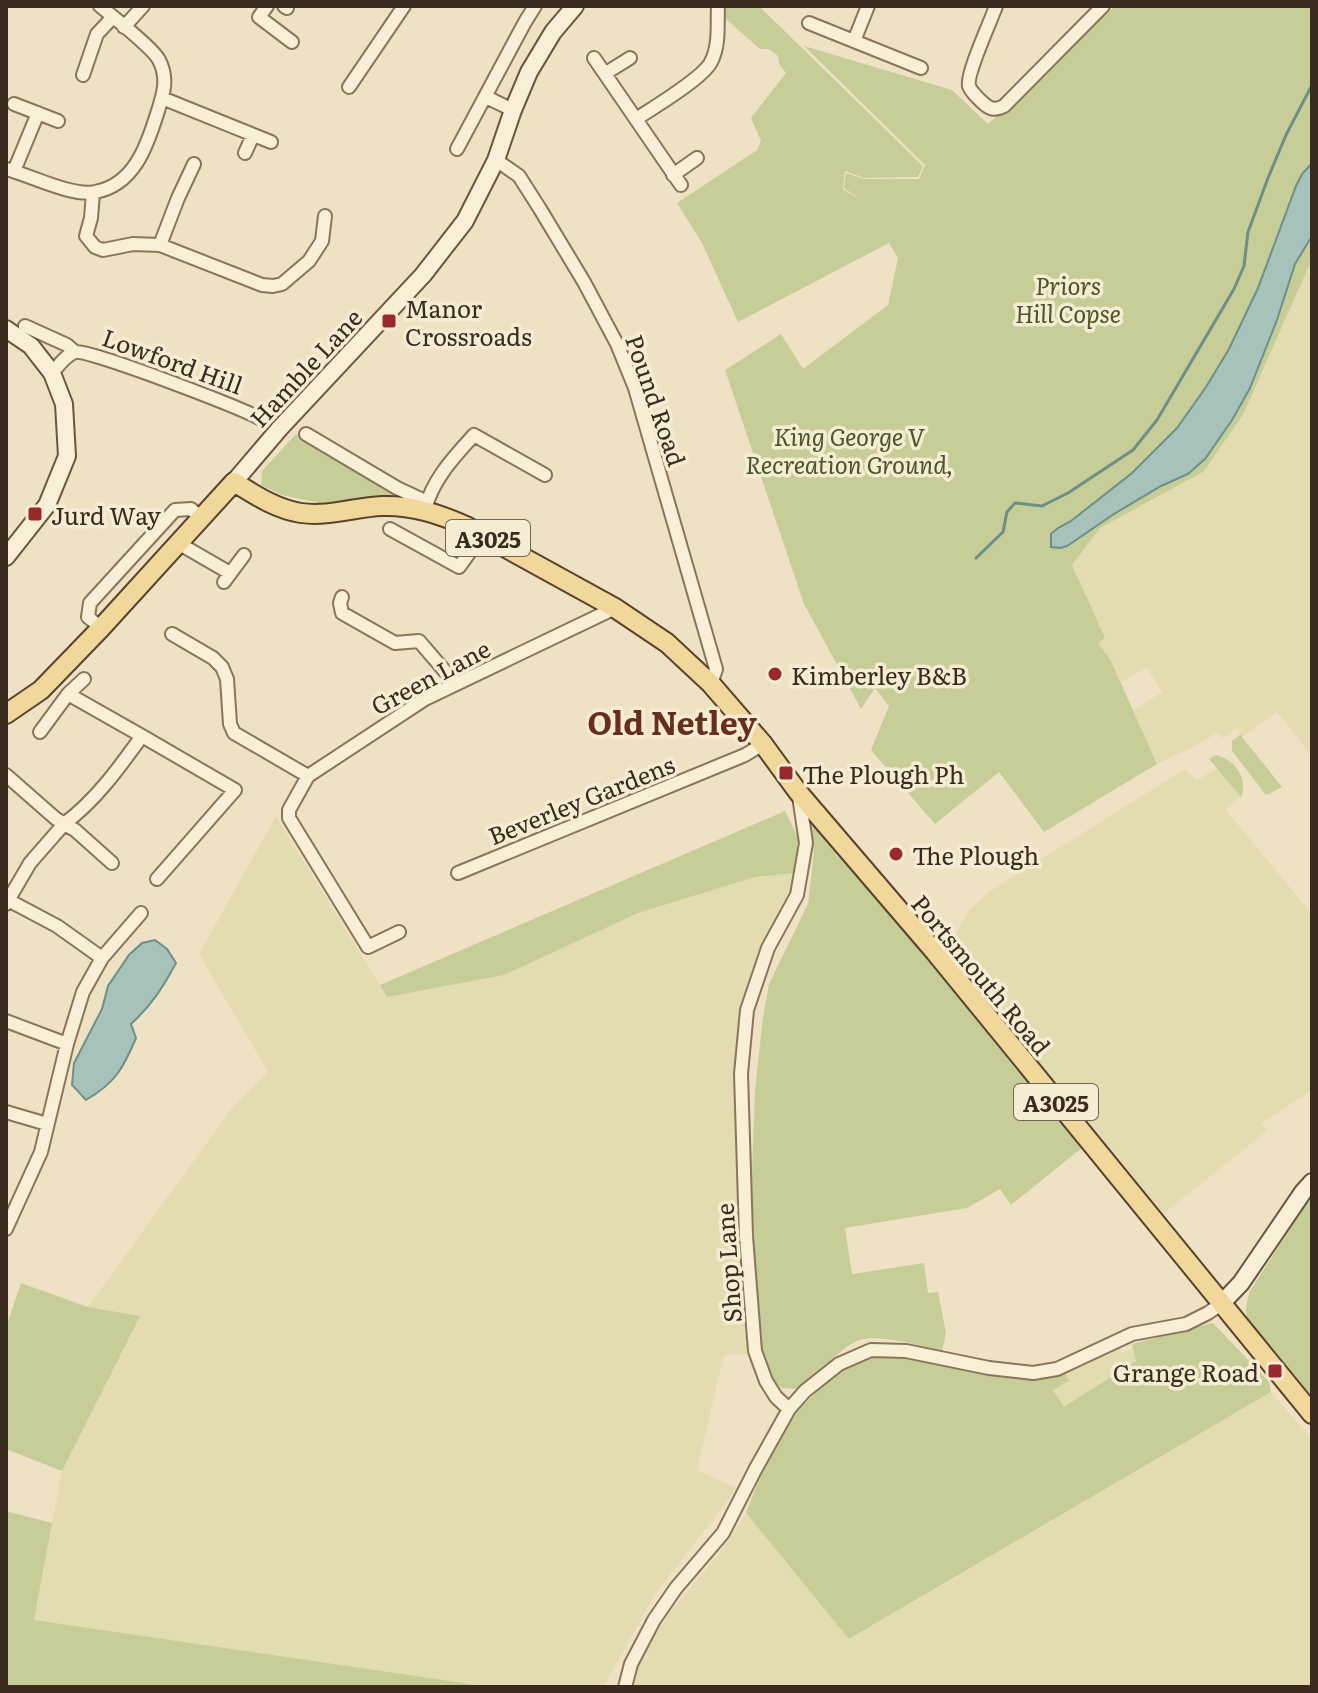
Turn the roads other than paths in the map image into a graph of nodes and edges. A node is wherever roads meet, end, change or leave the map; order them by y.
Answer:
1 (100, 6) edge
2 (143, 6) edge
3 (267, 6) edge
4 (404, 6) edge
5 (535, 6) edge
6 (575, 6) edge
7 (718, 6) edge
8 (868, 6) edge
9 (996, 6) edge
10 (1103, 6) edge
11 (113, 17) junction
12 (809, 23) dead end
13 (124, 27) junction
14 (854, 41) junction
15 (292, 42) dead end
16 (594, 58) dead end
17 (630, 58) dead end
18 (921, 68) dead end
19 (606, 73) junction
20 (83, 75) dead end
21 (349, 87) dead end
22 (486, 97) junction
23 (162, 98) junction
24 (14, 104) dead end
25 (513, 110) junction
26 (38, 113) junction
27 (636, 119) junction
28 (58, 121) dead end
29 (253, 135) junction
30 (271, 142) dead end
31 (457, 149) dead end
32 (245, 153) dead end
33 (697, 158) dead end
34 (496, 160) junction
35 (194, 164) dead end
36 (10, 170) edge
37 (93, 193) junction
38 (325, 216) dead end
39 (160, 245) junction
40 (241, 261) dead end
41 (235, 275) junction
42 (25, 326) dead end
43 (6, 329) edge
44 (75, 352) junction
45 (52, 373) junction
46 (255, 419) dead end
47 (306, 434) dead end
48 (544, 469) dead end
49 (234, 482) junction
50 (426, 506) junction
51 (201, 518) junction
52 (390, 529) dead end
53 (482, 535) junction
54 (178, 543) junction
55 (244, 555) dead end
56 (6, 557) edge
57 (342, 597) dead end
58 (615, 608) junction
59 (101, 628) junction
60 (172, 634) dead end
61 (84, 679) dead end
62 (456, 684) junction
63 (711, 684) junction
64 (68, 694) junction
65 (6, 714) edge
66 (40, 732) dead end
67 (142, 736) junction
68 (763, 744) junction
69 (6, 775) edge
70 (308, 776) junction
71 (798, 792) junction
72 (64, 824) junction
73 (112, 863) dead end
74 (458, 873) dead end
75 (157, 879) dead end
76 (7, 902) edge
77 (141, 913) dead end
78 (399, 932) dead end
79 (102, 958) junction
80 (6, 1021) edge
81 (67, 1044) junction
82 (6, 1112) edge
83 (47, 1124) junction
84 (1312, 1182) edge
85 (6, 1229) edge
86 (1221, 1304) junction
87 (789, 1409) junction
88 (1312, 1414) edge
89 (625, 1687) edge

1 - 11 street
2 - 13 street
3 - 15 street
4 - 21 street
5 - 22 street
6 - 25 main road, Hamble Lane
7 - 27 street
8 - 14 street
9 - 10 street
11 - 13 street
11 - 20 street
12 - 14 street
13 - 23 street
14 - 18 street
16 - 19 street
17 - 19 street
19 - 27 street
22 - 25 street
22 - 31 street
23 - 29 street
23 - 37 street
24 - 26 street
25 - 34 main road, Hamble Lane
26 - 28 street
26 - 36 street
27 - 33 street
29 - 30 street
29 - 32 street
34 - 49 main road, Hamble Lane
34 - 63 street, Pound Road
35 - 39 street
36 - 37 street
37 - 39 street
38 - 41 street
39 - 41 street
40 - 41 street
42 - 44 street, Lowford Hill
43 - 45 main road
44 - 45 street, Lowford Hill
44 - 46 street, Lowford Hill
45 - 56 main road
47 - 50 street
48 - 50 street
49 - 50 main road, Portsmouth Road / A3025
49 - 51 main road, Hamble Lane
50 - 53 main road, Portsmouth Road / A3025
51 - 54 main road, Hamble Lane
51 - 59 street
52 - 53 street
53 - 58 main road, Portsmouth Road / A3025
54 - 55 street
54 - 59 main road, Hamble Lane
57 - 62 street
58 - 62 street, Green Lane
58 - 63 main road, Portsmouth Road / A3025
59 - 65 main road, Hamble Lane
60 - 70 street
61 - 64 street
62 - 70 street, Green Lane
63 - 68 main road, Portsmouth Road / A3025
64 - 66 street
64 - 67 street
67 - 72 street
67 - 75 street
68 - 71 main road, Portsmouth Road / A3025
68 - 74 street, Beverley Gardens
69 - 72 street
70 - 78 street, Green Lane
71 - 86 main road, Portsmouth Road / A3025
71 - 87 street, Shop Lane
72 - 73 street
72 - 76 street
76 - 79 street
77 - 79 street
79 - 81 street
80 - 81 street
81 - 83 street
82 - 83 street
83 - 85 street
84 - 86 main road
86 - 87 street
86 - 88 main road, Portsmouth Road / A3025
87 - 89 street

